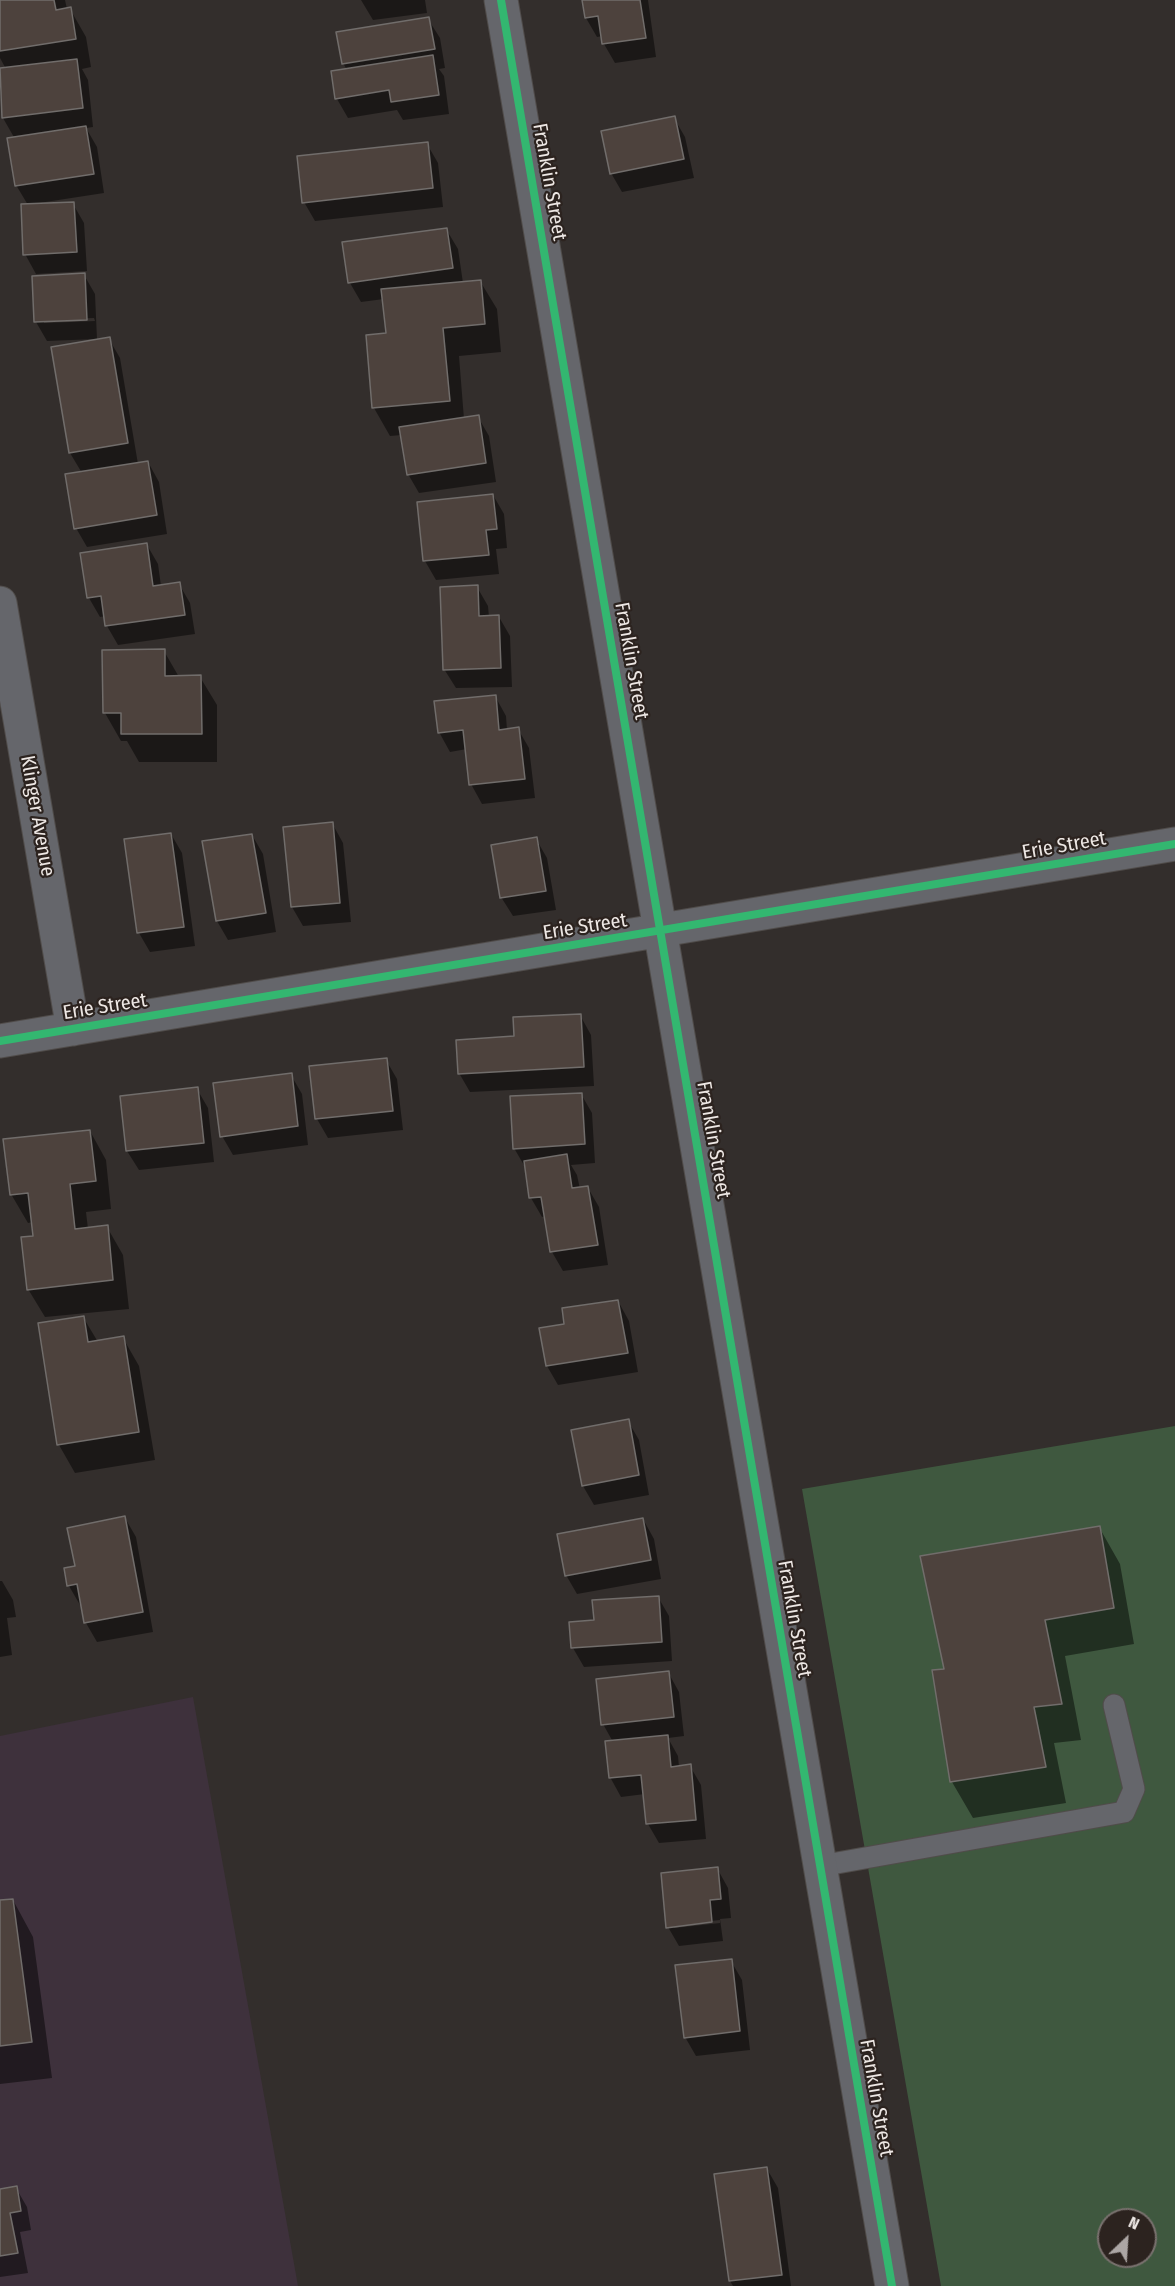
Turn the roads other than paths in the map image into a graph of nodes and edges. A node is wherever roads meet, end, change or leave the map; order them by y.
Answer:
1 (501, 0) edge
2 (0, 603) edge
3 (1175, 844) edge
4 (660, 931) junction
5 (73, 1029) junction
6 (0, 1041) edge
7 (1114, 1705) dead end
8 (820, 1866) junction
9 (892, 2286) edge

1 - 4 street, Franklin Street
2 - 5 street, Klinger Avenue
3 - 4 street, Erie Street
4 - 5 street, Erie Street
4 - 8 street, Franklin Street
5 - 6 street, Erie Street
7 - 8 lane
8 - 9 street, Franklin Street

